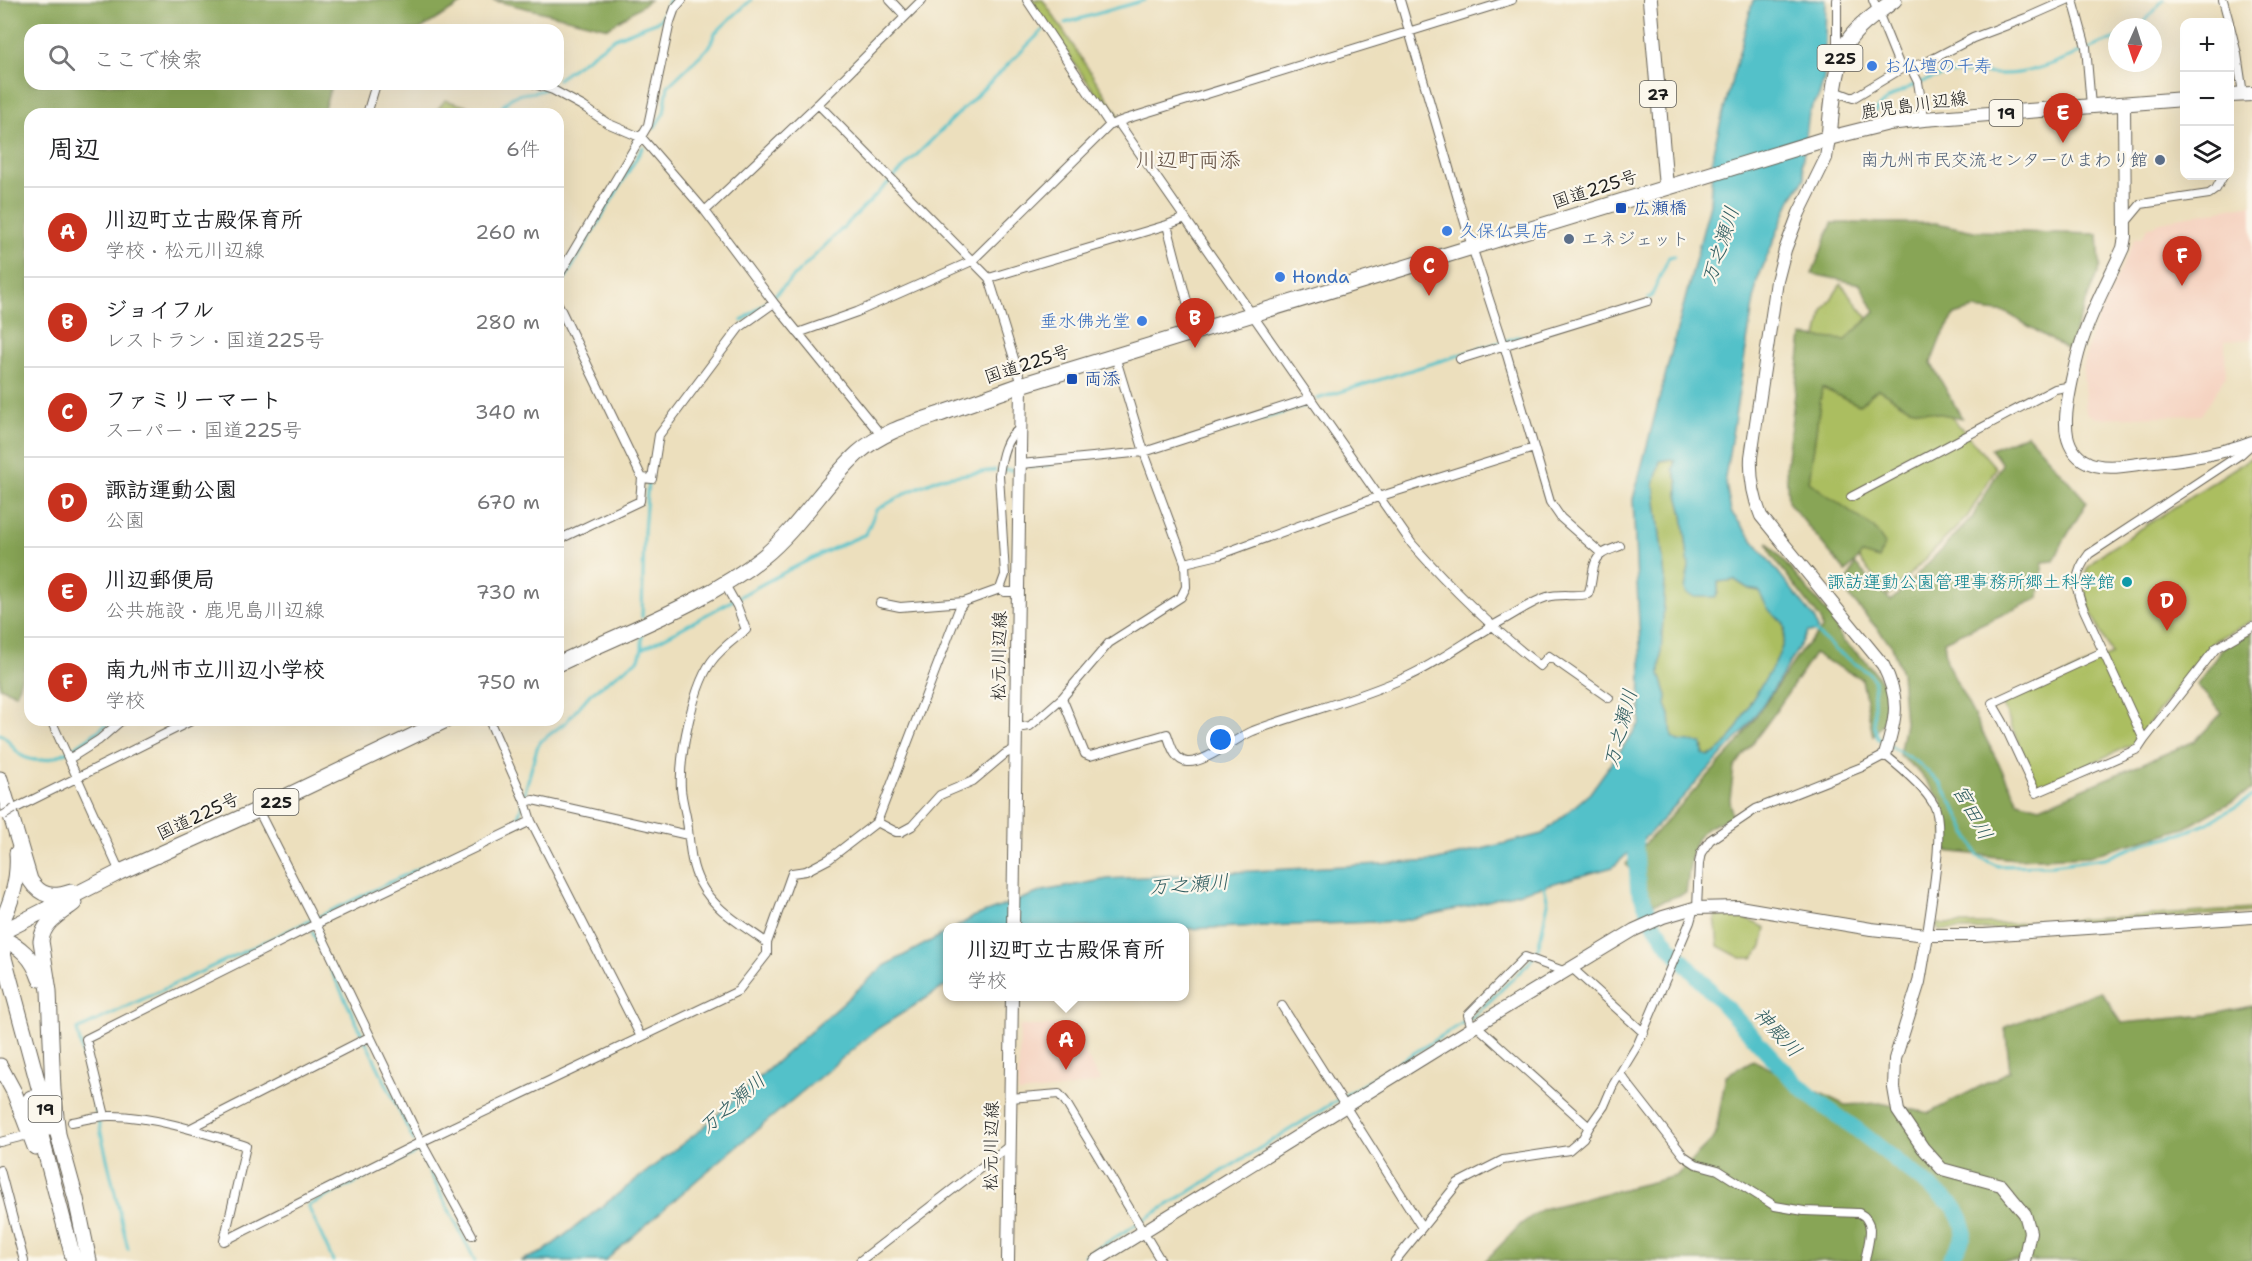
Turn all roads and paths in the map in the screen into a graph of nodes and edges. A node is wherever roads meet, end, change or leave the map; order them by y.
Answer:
1 (682, 0) edge
2 (890, 0) edge
3 (922, 0) edge
4 (1027, 0) edge
5 (1400, 0) edge
6 (1512, 0) edge
7 (1650, 0) edge
8 (1837, 0) edge
9 (1894, 0) edge
10 (2067, 0) edge
11 (2073, 0) edge
12 (2223, 0) edge
13 (1875, 6) edge
14 (905, 16) junction
15 (2228, 18) edge
16 (1410, 31) junction
17 (2234, 43) edge
18 (1840, 58) junction
19 (1910, 66) junction
20 (1901, 69) junction
21 (374, 90) edge
22 (553, 90) edge
23 (1836, 91) junction
24 (2241, 94) edge
25 (2180, 99) edge
26 (818, 104) junction
27 (2124, 104) junction
28 (2091, 106) junction
29 (369, 108) edge
30 (1924, 119) junction
31 (1114, 124) junction
32 (642, 138) junction
33 (1829, 138) junction
34 (2221, 180) edge
35 (1666, 187) junction
36 (705, 211) junction
37 (1185, 218) junction
38 (2126, 222) junction
39 (1167, 225) junction
40 (1472, 247) junction
41 (972, 261) junction
42 (564, 267) edge
43 (989, 278) junction
44 (772, 300) junction
45 (1648, 301) dead end
46 (1253, 314) junction
47 (564, 315) edge
48 (1194, 332) junction
49 (798, 333) junction
50 (1503, 342) junction
51 (1115, 356) junction
52 (1460, 359) dead end
53 (1021, 385) junction
54 (2072, 386) junction
55 (1311, 398) junction
56 (1021, 429) junction
57 (880, 437) junction
58 (2252, 443) edge
59 (1534, 448) junction
60 (1144, 454) junction
61 (1021, 464) junction
62 (646, 478) junction
63 (1378, 497) junction
64 (1851, 497) dead end
65 (564, 537) edge
66 (1620, 546) dead end
67 (1602, 554) junction
68 (1185, 563) junction
69 (724, 583) junction
70 (1000, 589) junction
71 (1018, 592) junction
72 (964, 602) junction
73 (880, 603) dead end
74 (1490, 626) junction
75 (2252, 627) edge
76 (2103, 652) junction
77 (564, 661) edge
78 (1062, 698) junction
79 (1609, 698) dead end
80 (55, 726) edge
81 (115, 726) edge
82 (181, 726) edge
83 (433, 726) edge
84 (492, 726) edge
85 (1016, 728) junction
86 (2144, 740) junction
87 (1015, 749) junction
88 (1886, 752) junction
89 (67, 754) junction
90 (77, 778) junction
91 (0, 779) edge
92 (523, 798) junction
93 (258, 810) junction
94 (2, 816) edge
95 (531, 821) junction
96 (878, 822) junction
97 (15, 829) junction
98 (688, 835) junction
99 (120, 872) junction
100 (105, 880) junction
101 (1695, 908) junction
102 (2252, 917) edge
103 (1013, 923) edge
104 (316, 924) junction
105 (0, 925) edge
106 (0, 933) edge
107 (1927, 935) junction
108 (0, 938) edge
109 (767, 943) junction
110 (2, 950) edge
111 (1569, 970) junction
112 (0, 977) edge
113 (1012, 1001) edge
114 (1282, 1006) dead end
115 (49, 1017) junction
116 (1472, 1023) junction
117 (1644, 1033) junction
118 (641, 1037) junction
119 (366, 1038) junction
120 (0, 1066) edge
121 (1620, 1074) junction
122 (1010, 1098) junction
123 (1343, 1102) junction
124 (105, 1116) junction
125 (72, 1122) dead end
126 (1589, 1127) junction
127 (191, 1128) junction
128 (28, 1135) dead end
129 (0, 1142) edge
130 (421, 1143) junction
131 (1009, 1146) junction
132 (0, 1170) edge
133 (1140, 1226) junction
134 (1421, 1226) junction
135 (472, 1235) dead end
136 (24, 1261) edge
137 (73, 1261) edge
138 (88, 1261) edge
139 (860, 1261) edge
140 (1008, 1261) edge
141 (1096, 1261) edge
142 (1161, 1261) edge
143 (1395, 1261) edge
144 (1864, 1261) edge
145 (2024, 1261) edge

1 - 32 street
2 - 14 street
3 - 14 street
4 - 31 street
5 - 16 street
6 - 16 street
7 - 35 main road, 27
8 - 18 street
9 - 13 highway, 225
10 - 19 street
11 - 28 street
12 - 15 street
13 - 18 highway, 225
13 - 20 street
14 - 26 street
16 - 31 street
16 - 40 street
17 - 24 street
18 - 23 highway, 225
19 - 20 street
19 - 30 street
20 - 23 street
21 - 29 street
22 - 32 street
23 - 33 highway, 225
25 - 27 main road, 鹿児島川辺線 / 19
26 - 36 street
26 - 41 street
27 - 28 main road, 鹿児島川辺線 / 19
27 - 38 street
28 - 30 main road, 鹿児島川辺線 / 19
30 - 33 main road, 鹿児島川辺線 / 19
31 - 37 street
31 - 41 street
32 - 36 street
32 - 42 street
33 - 35 highway, 国道225号
33 - 88 street
34 - 38 street
35 - 40 highway, 国道225号
36 - 44 street
37 - 39 street
37 - 46 street
38 - 54 street
39 - 43 street
39 - 48 street
40 - 46 highway, 国道225号
40 - 50 street
41 - 43 street
41 - 49 street
43 - 53 street
44 - 49 street
44 - 62 street
45 - 50 street
46 - 48 highway, 国道225号
46 - 55 street
47 - 62 street
48 - 51 highway, 国道225号
49 - 57 street
50 - 52 street
50 - 59 street
51 - 53 highway, 国道225号
51 - 60 street
53 - 56 street, 松元川辺線
53 - 57 highway, 国道225号
54 - 58 street
54 - 64 street
55 - 60 street
55 - 63 street
56 - 61 street, 松元川辺線
56 - 70 street
57 - 69 highway, 国道225号
58 - 76 street
59 - 63 street
59 - 67 street
60 - 61 street
60 - 68 street
61 - 71 street, 松元川辺線
62 - 65 street
63 - 68 street
63 - 74 street
66 - 67 street
67 - 74 street
68 - 78 street
69 - 77 highway, 国道225号
69 - 98 street
70 - 71 street
70 - 72 street
71 - 85 street, 松元川辺線
72 - 73 street
72 - 96 street
74 - 78 street
74 - 79 street
75 - 86 street
76 - 86 street
76 - 86 street
78 - 85 street
80 - 89 street
81 - 89 street
82 - 90 street
83 - 93 highway, 国道225号 / 225
84 - 92 street
85 - 87 street, 松元川辺線
87 - 96 street
87 - 103 street, 松元川辺線
88 - 101 street
88 - 107 street
89 - 90 street
90 - 94 street, bridge
90 - 99 street
91 - 97 highway
92 - 95 street
92 - 98 street
93 - 99 highway, 国道225号 / 225
93 - 104 street
95 - 104 street
95 - 118 street
96 - 109 street
97 - 100 highway
97 - 105 highway
98 - 109 street
99 - 100 highway, 国道225号 / 225
100 - 106 highway, 国道225号 / 225
100 - 115 highway, 19
101 - 107 street
101 - 111 street
101 - 117 street
102 - 107 street
104 - 119 street
104 - 124 street
107 - 145 street
108 - 115 highway, 19
109 - 118 street
110 - 138 highway, 19
111 - 116 street
111 - 116 street
111 - 117 street
112 - 137 highway, 19
113 - 122 street, 松元川辺線
114 - 123 street
115 - 138 highway, 19
116 - 123 street
116 - 126 street
117 - 121 street
118 - 130 street
119 - 127 street
119 - 130 street
120 - 137 highway, 19
121 - 126 street
121 - 144 street
122 - 131 street, 松元川辺線
122 - 133 street
123 - 133 street
123 - 134 street
124 - 125 street
124 - 127 street
126 - 134 street
127 - 130 street
128 - 129 street
130 - 135 street
131 - 139 street
131 - 140 street, 松元川辺線
132 - 136 street
133 - 141 street
133 - 142 street
134 - 143 street

